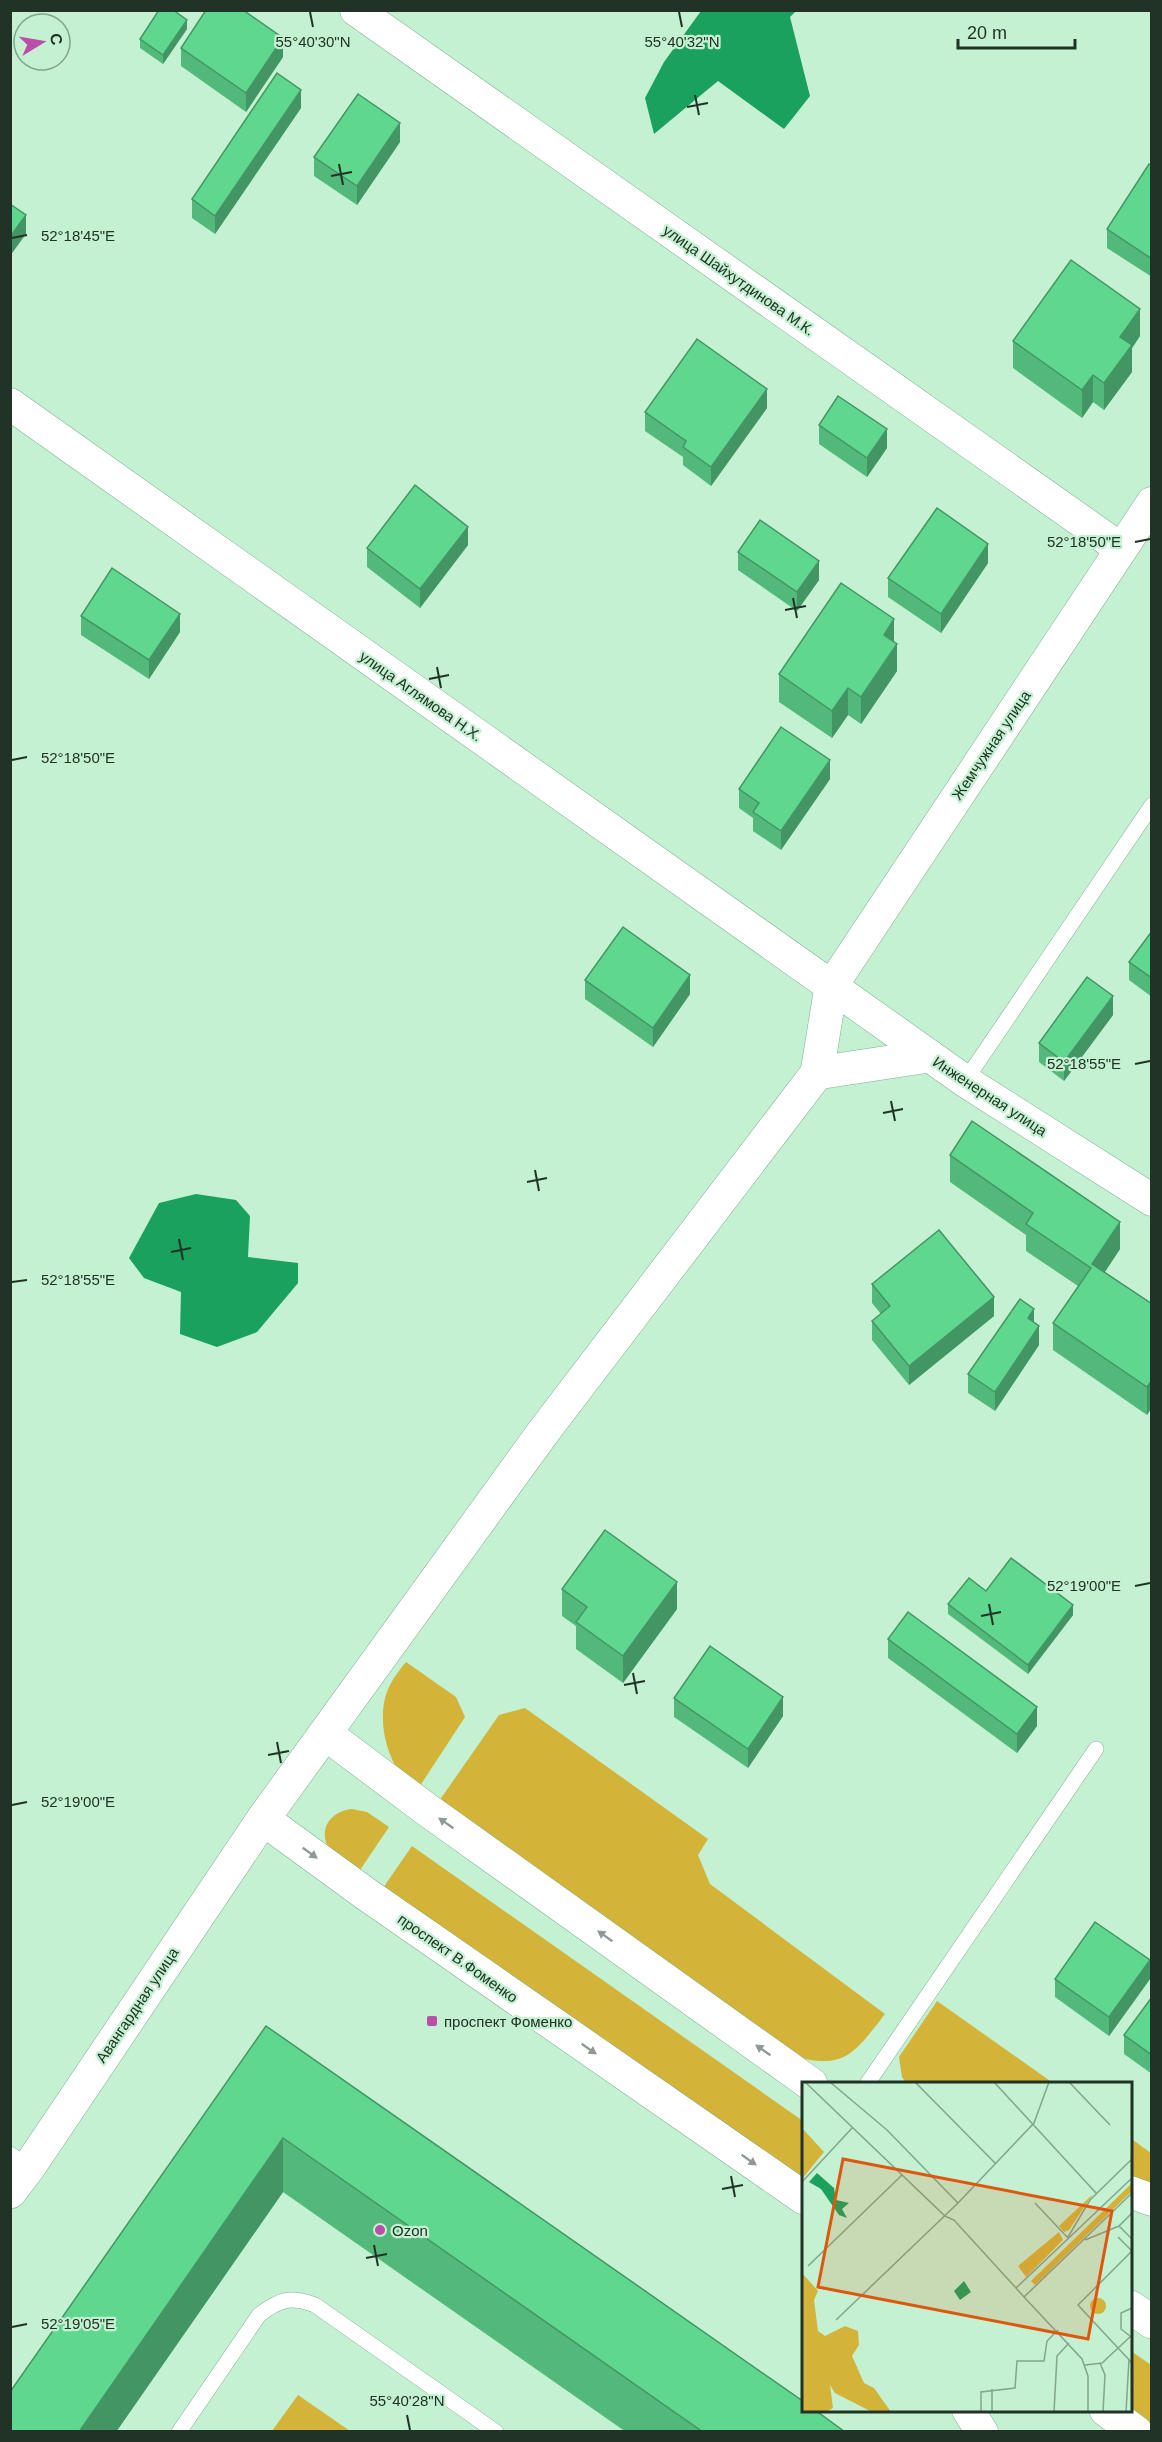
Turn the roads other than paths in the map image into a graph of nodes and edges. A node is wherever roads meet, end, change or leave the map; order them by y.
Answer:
1 (356, 10) edge
2 (10, 404) edge
3 (1152, 503) edge
4 (1121, 549) junction
5 (1152, 805) edge
6 (831, 987) junction
7 (929, 1056) junction
8 (817, 1073) junction
9 (965, 1081) junction
10 (1152, 1200) edge
11 (326, 1734) junction
12 (1096, 1749) dead end
13 (263, 1819) junction
14 (808, 2082) edge
15 (868, 2082) edge
16 (17, 2171) edge
17 (1132, 2192) edge
18 (802, 2197) edge
19 (1152, 2200) edge
20 (1132, 2308) edge
21 (1152, 2322) edge
22 (969, 2412) edge
23 (1109, 2412) edge
24 (178, 2432) edge
25 (496, 2432) edge
26 (982, 2432) edge
27 (1136, 2432) edge

1 - 4 street, улица Шайхутдинова М.К.
2 - 6 street, улица Аглямова Н.Х.
3 - 4 street, Жемчужная улица
4 - 6 street, Жемчужная улица
5 - 9 lane
6 - 7 street, Инженерная улица
6 - 8 street
7 - 8 street
7 - 9 street, Инженерная улица
8 - 11 street, Авангардная улица
9 - 10 street, Инженерная улица
11 - 13 street, Авангардная улица
14 -> 11 street
12 - 15 lane
13 - 16 street, Авангардная улица
13 -> 18 street, проспект В.Фоменко
17 - 19 street
20 - 21 street
22 - 26 street
23 - 27 street
24 - 25 lane

